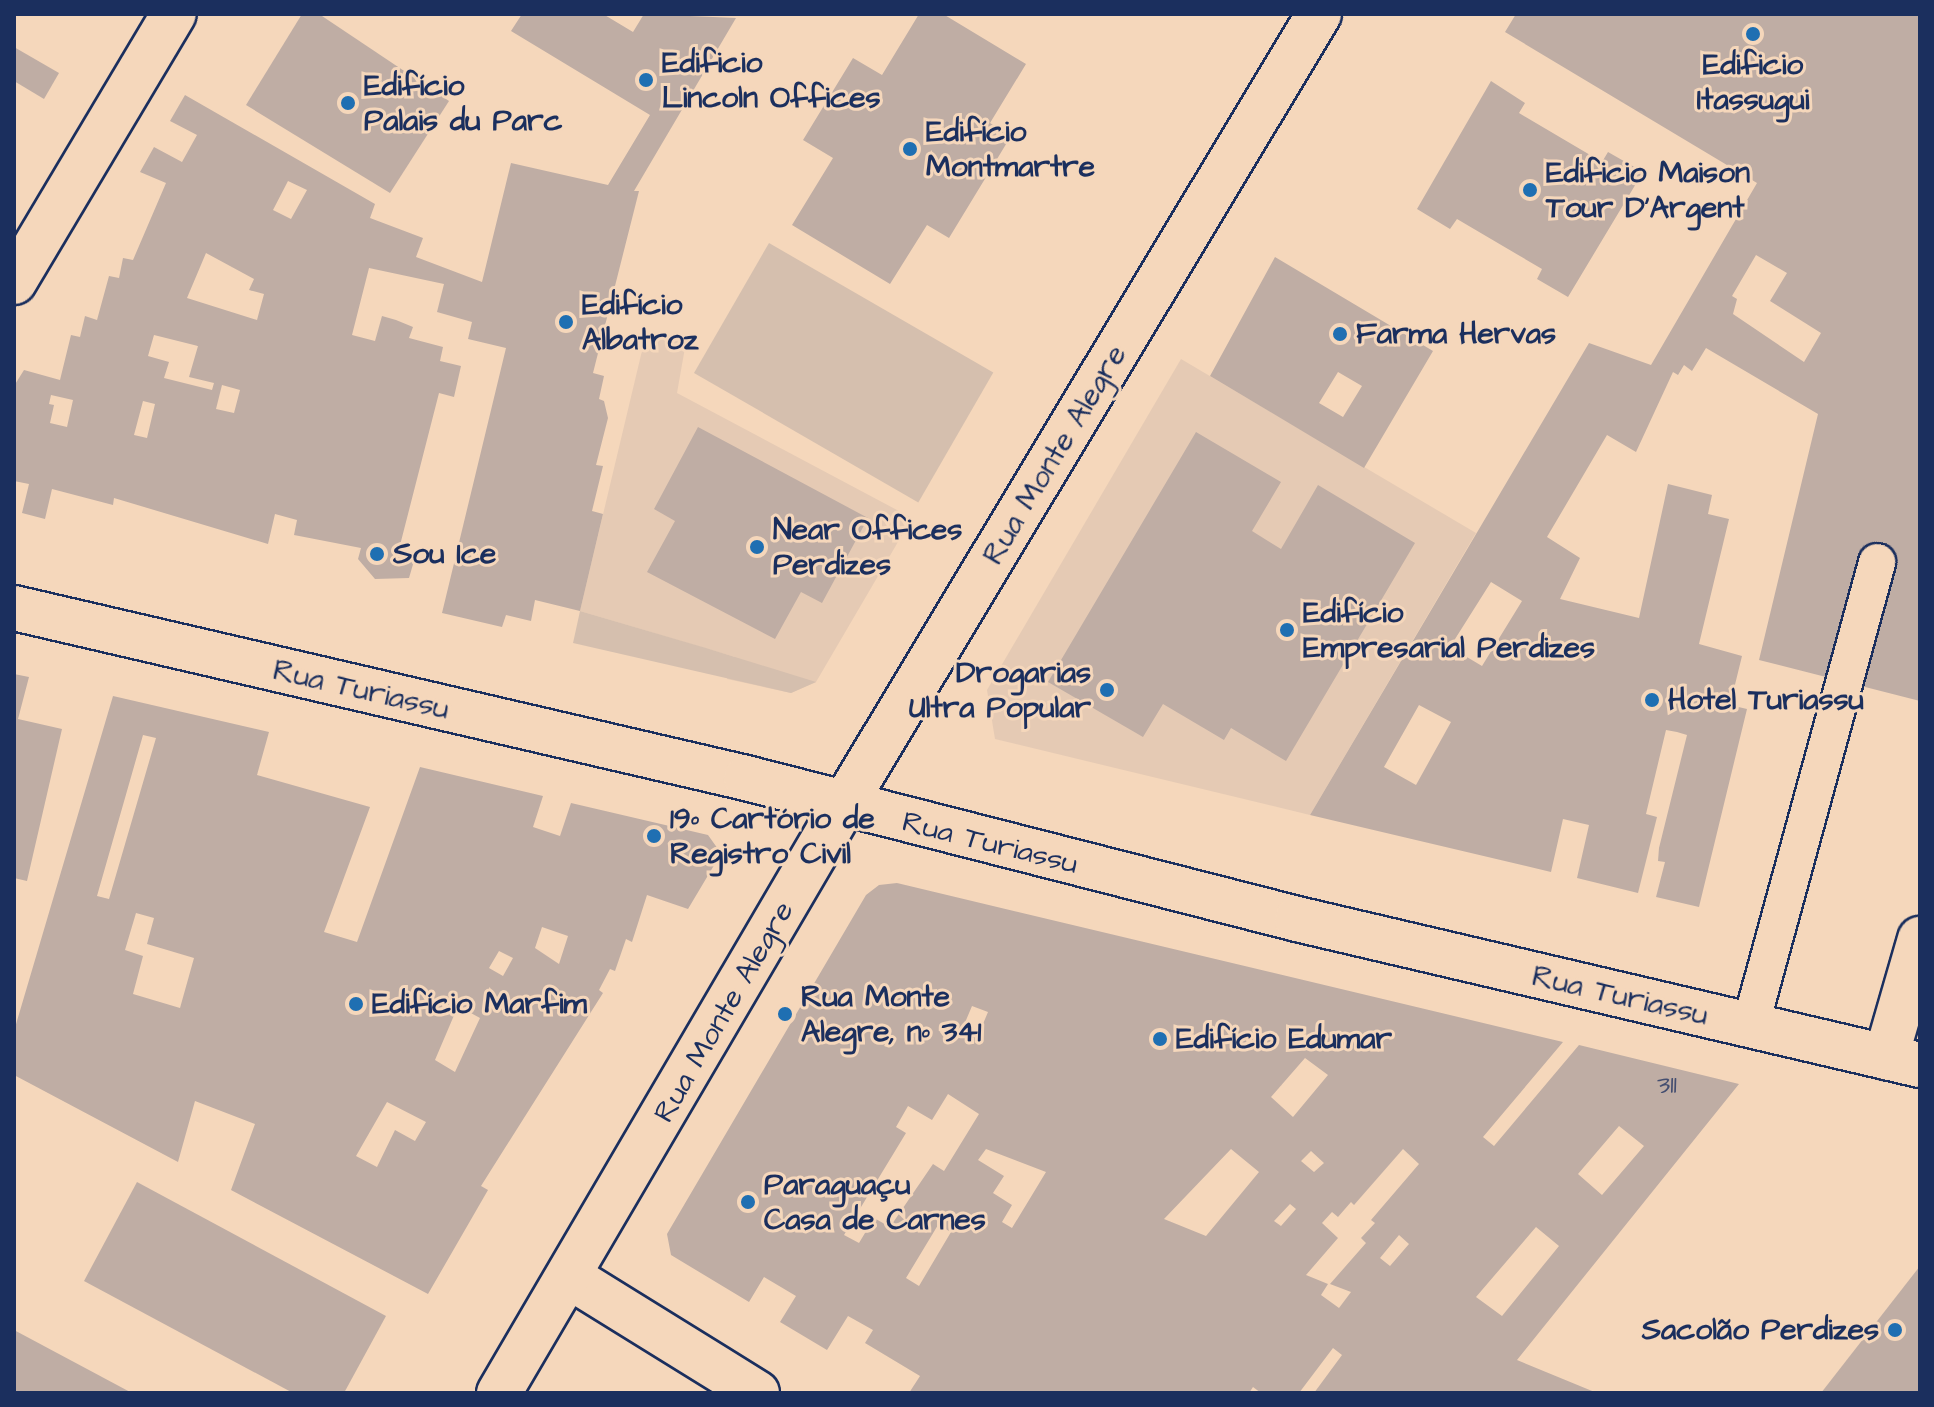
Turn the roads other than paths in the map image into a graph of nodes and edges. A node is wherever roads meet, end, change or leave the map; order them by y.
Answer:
1 (174, 14) edge
2 (1319, 14) edge
3 (14, 282) edge
4 (1877, 562) dead end
5 (14, 608) edge
6 (843, 806) junction
7 (1920, 939) edge
8 (1750, 1027) junction
9 (1903, 1061) edge
10 (570, 1277) junction
11 (499, 1393) edge
12 (757, 1393) edge

1 - 3 street
2 - 6 street, Rua Monte Alegre
4 - 8 lane
5 - 6 street, Rua Turiassu
6 - 8 street, Rua Turiassu
6 - 10 street, Rua Monte Alegre
7 - 9 street
8 - 9 street, Rua Turiassu
10 - 11 street, Rua Monte Alegre
10 - 12 street

